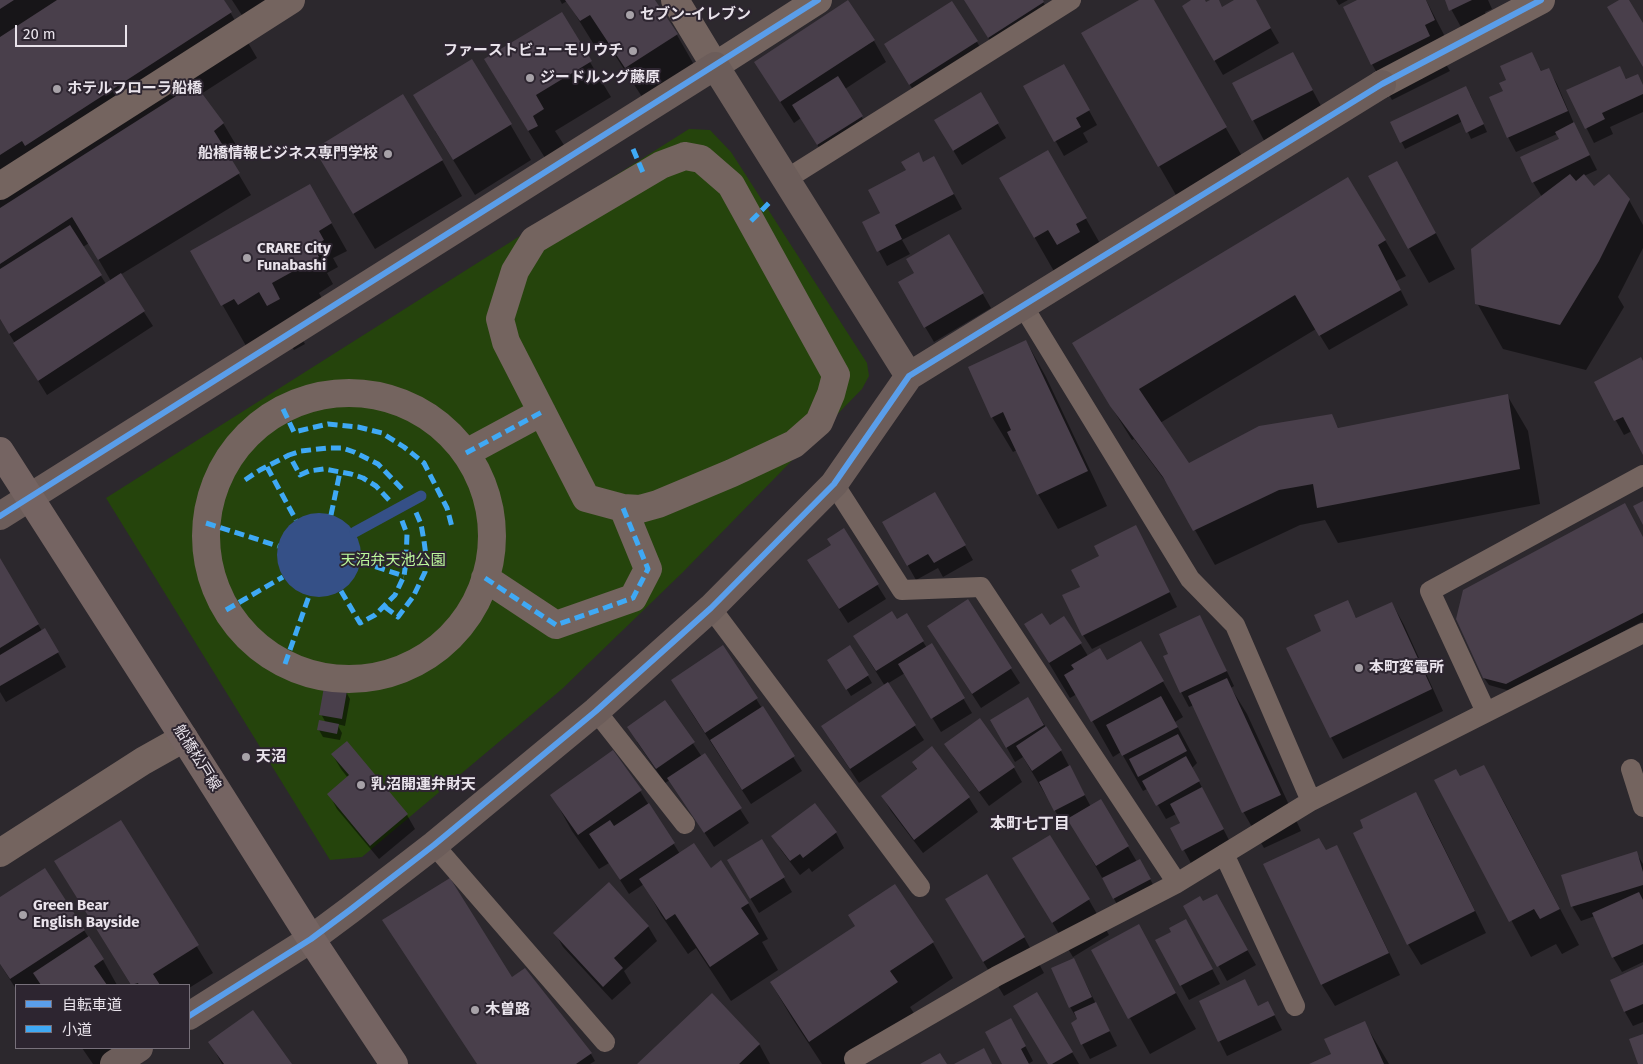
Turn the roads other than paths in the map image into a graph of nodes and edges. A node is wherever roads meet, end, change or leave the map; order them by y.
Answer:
1 (290, 0) edge
2 (675, 0) edge
3 (818, 0) edge
4 (1071, 0) edge
5 (1541, 0) edge
6 (715, 66) junction
7 (785, 180) junction
8 (0, 186) edge
9 (1023, 306) junction
10 (909, 376) junction
11 (542, 412) junction
12 (0, 452) edge
13 (466, 453) junction
14 (1643, 475) edge
15 (834, 484) junction
16 (31, 498) junction
17 (623, 508) junction
18 (0, 516) edge
19 (485, 578) junction
20 (711, 608) junction
21 (1643, 633) edge
22 (596, 711) junction
23 (1486, 712) junction
24 (184, 738) junction
25 (1631, 769) dead end
26 (1311, 801) junction
27 (1643, 807) edge
28 (685, 824) dead end
29 (434, 845) junction
30 (0, 853) edge
31 (1224, 854) junction
32 (1177, 883) junction
33 (920, 887) dead end
34 (311, 939) junction
35 (1295, 1006) dead end
36 (190, 1015) edge
37 (605, 1042) dead end
38 (137, 1049) edge
39 (854, 1059) dead end
40 (114, 1064) edge
41 (394, 1064) edge

1 - 8 street
2 - 6 street
3 - 6 street
4 - 7 lane
5 - 9 street
6 - 7 street
6 - 16 street
7 - 10 street
9 - 10 street
9 - 26 lane
10 - 15 street
11 - 13 street
11 - 17 street
11 - 17 street
12 - 16 main road, 船橋松戸線
13 - 19 street
13 - 19 street
14 - 23 lane
15 - 20 street
15 - 32 lane
16 - 18 street
16 - 24 main road, 船橋松戸線
17 - 19 street
20 - 22 street
20 - 33 lane
21 - 23 lane
22 - 28 lane
22 - 29 street
23 - 26 lane
24 - 30 street
24 - 34 main road, 船橋松戸線
25 - 27 lane
26 - 31 lane
29 - 34 street
29 - 37 lane
31 - 32 lane
31 - 35 lane
32 - 39 lane
34 - 36 street
34 - 41 main road, 船橋松戸線
38 - 40 street

